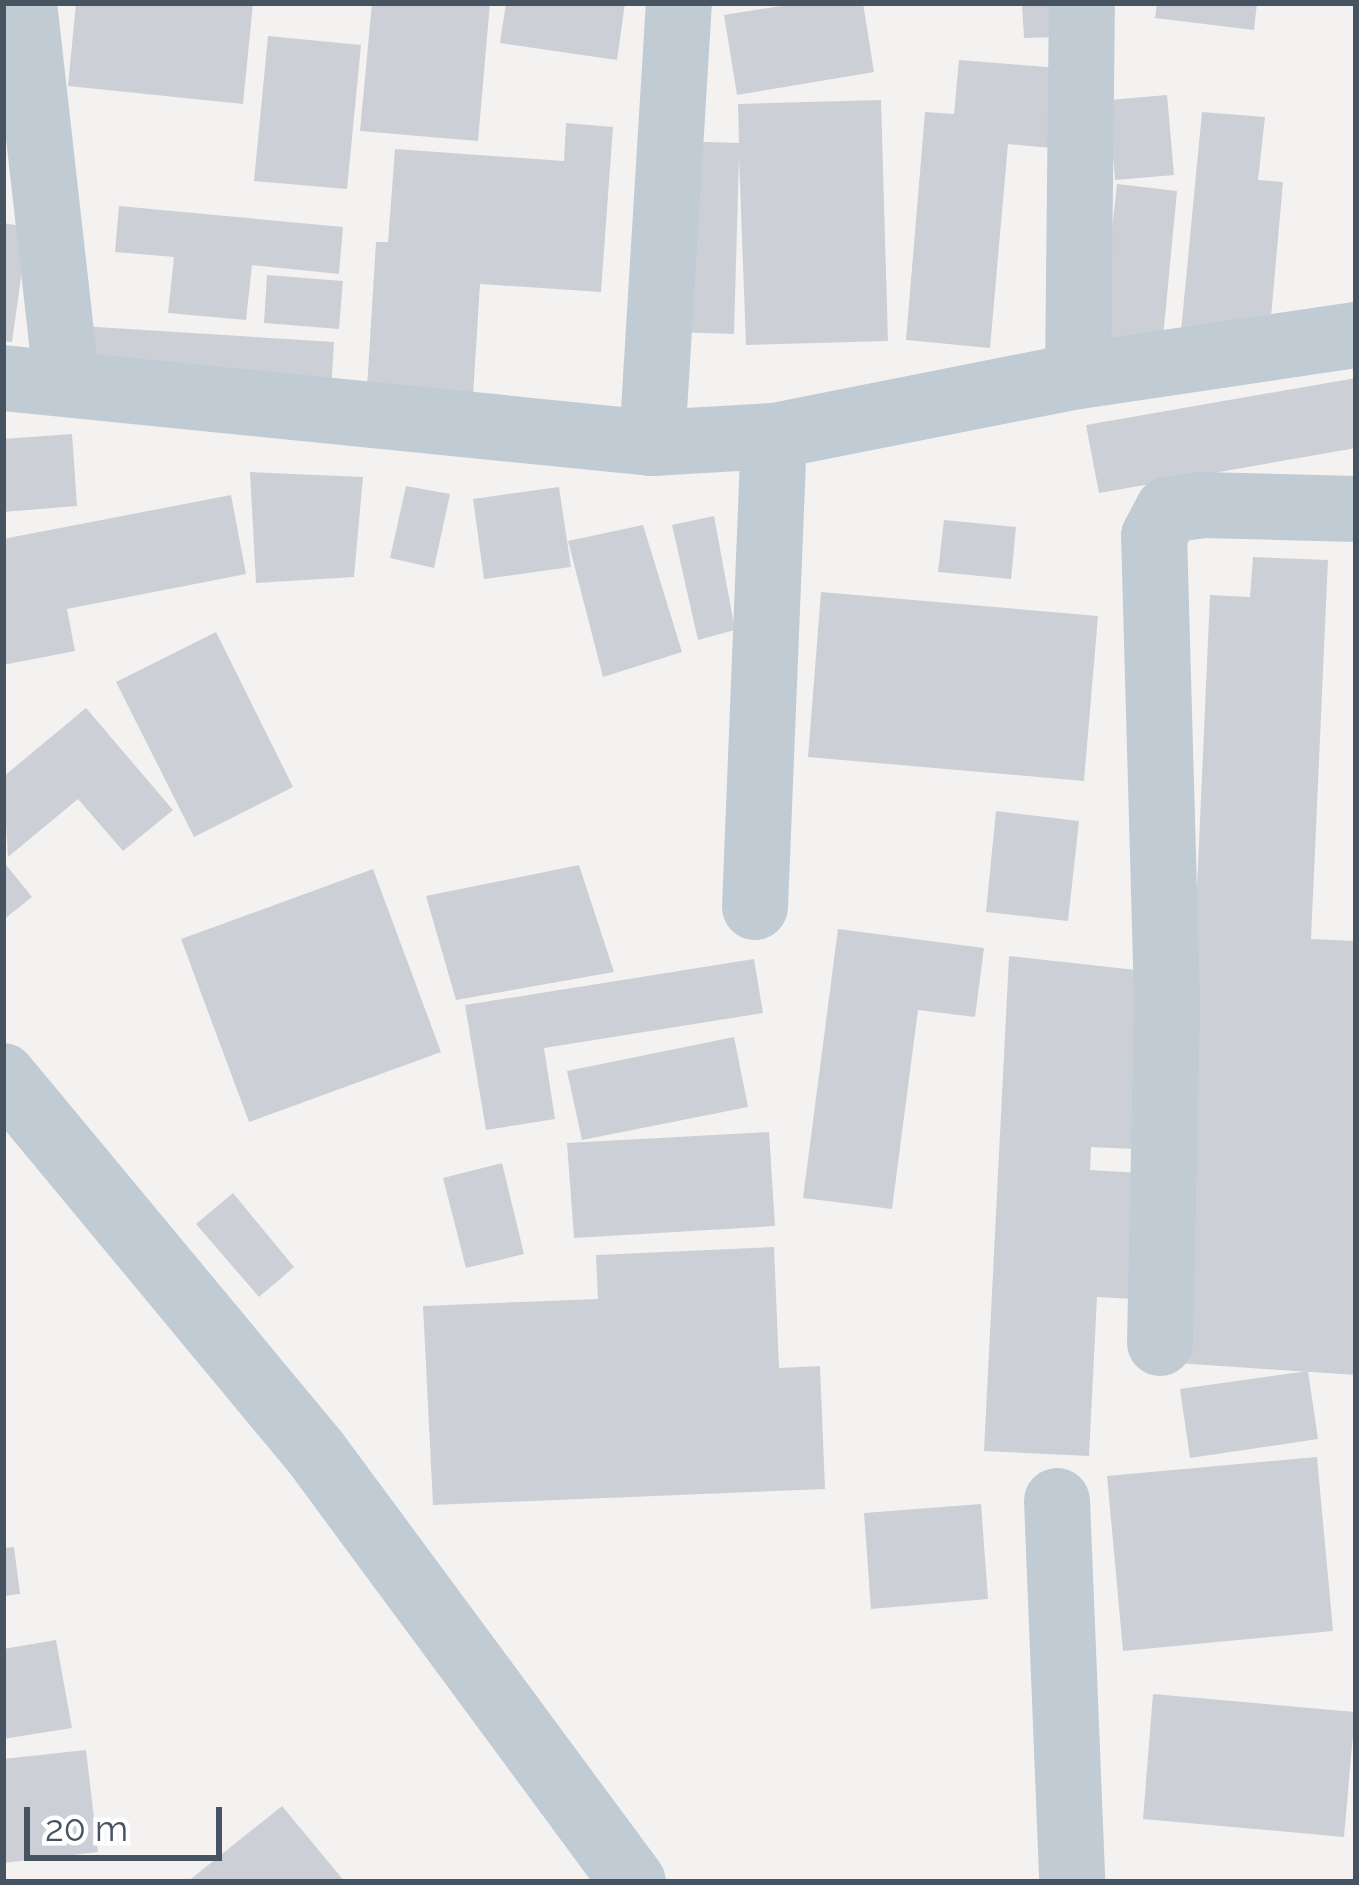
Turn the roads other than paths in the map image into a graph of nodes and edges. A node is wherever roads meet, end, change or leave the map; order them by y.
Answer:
1 (24, 3) edge
2 (679, 3) edge
3 (1082, 3) edge
4 (1356, 335) edge
5 (1078, 376) junction
6 (34, 379) edge
7 (774, 436) junction
8 (652, 443) junction
9 (1356, 508) edge
10 (755, 907) dead end
11 (3, 1076) edge
12 (1160, 1343) dead end
13 (1057, 1501) dead end
14 (633, 1882) edge
15 (1072, 1882) edge

1 - 6 street
2 - 8 street
3 - 5 street
4 - 5 street
5 - 7 street
6 - 8 street
7 - 8 street
7 - 10 street
9 - 12 street
11 - 14 street
13 - 15 street

